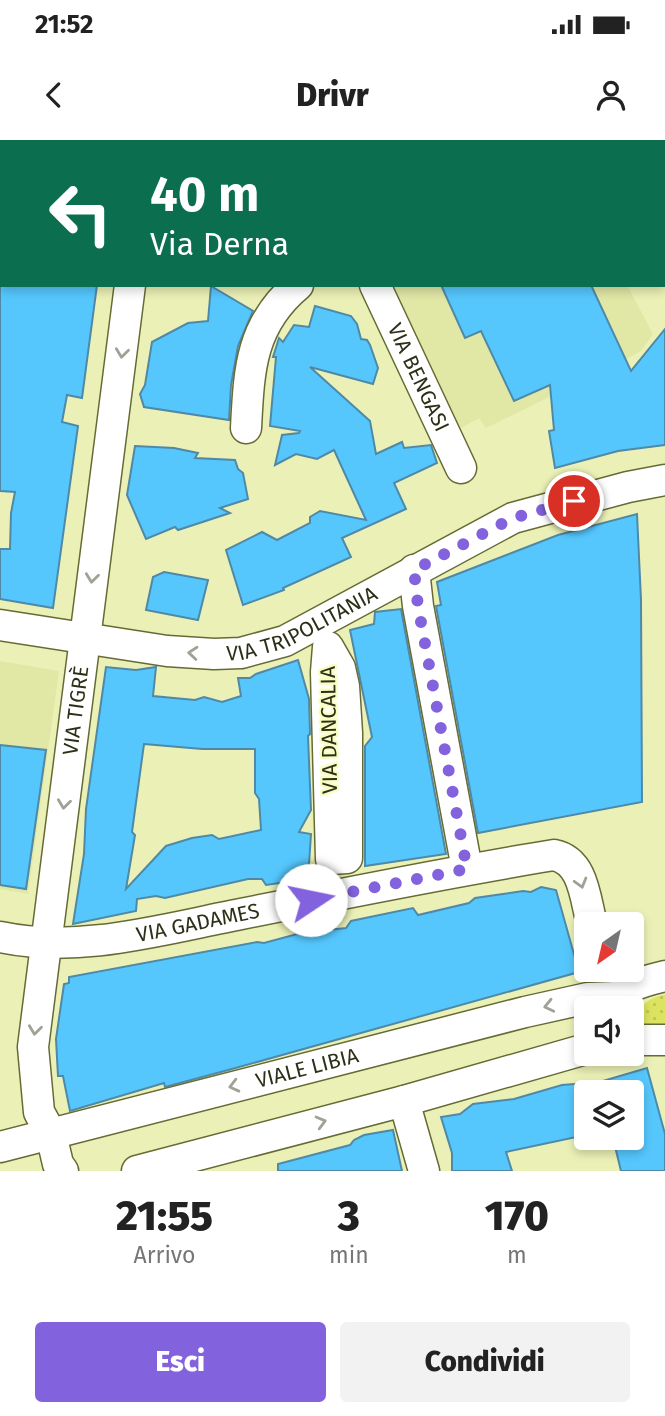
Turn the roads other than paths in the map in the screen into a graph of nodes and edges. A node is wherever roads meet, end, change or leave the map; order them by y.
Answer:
1 (130, 287) edge
2 (296, 287) edge
3 (376, 287) edge
4 (246, 428) dead end
5 (461, 468) dead end
6 (665, 480) edge
7 (414, 570) junction
8 (0, 625) edge
9 (84, 637) junction
10 (339, 859) junction
11 (467, 869) junction
12 (344, 894) junction
13 (589, 912) edge
14 (0, 937) edge
15 (46, 944) junction
16 (665, 976) edge
17 (621, 996) edge
18 (574, 1001) edge
19 (644, 1040) edge
20 (665, 1040) edge
21 (574, 1052) edge
22 (404, 1101) junction
23 (51, 1133) junction
24 (11, 1144) edge
25 (47, 1171) edge
26 (63, 1171) edge
27 (137, 1171) edge
28 (424, 1171) edge

1 -> 9 street, VIA TIGRÈ
2 - 4 street
3 - 5 street, VIA BENGASI
6 - 7 street, VIA TRIPOLITANIA
7 -> 9 street, VIA TRIPOLITANIA
7 - 11 street
8 - 9 street, VIA TRIPOLITANIA
9 -> 15 street, VIA TIGRÈ
10 - 10 street, VIA DANCALIA
10 - 12 street, VIA DANCALIA
11 - 12 street, VIA GADAMES
11 -> 13 street, VIA GADAMES
12 - 15 street, VIA GADAMES
14 - 15 street, VIA GADAMES
15 -> 23 street, VIA TIGRÈ
16 - 17 street
18 -> 23 street, VIALE LIBIA
19 - 20 street
21 - 22 street
27 -> 22 street
22 - 28 street
23 - 24 street, VIALE LIBIA
23 - 26 street, VIA TIGRÈ
24 - 25 street

